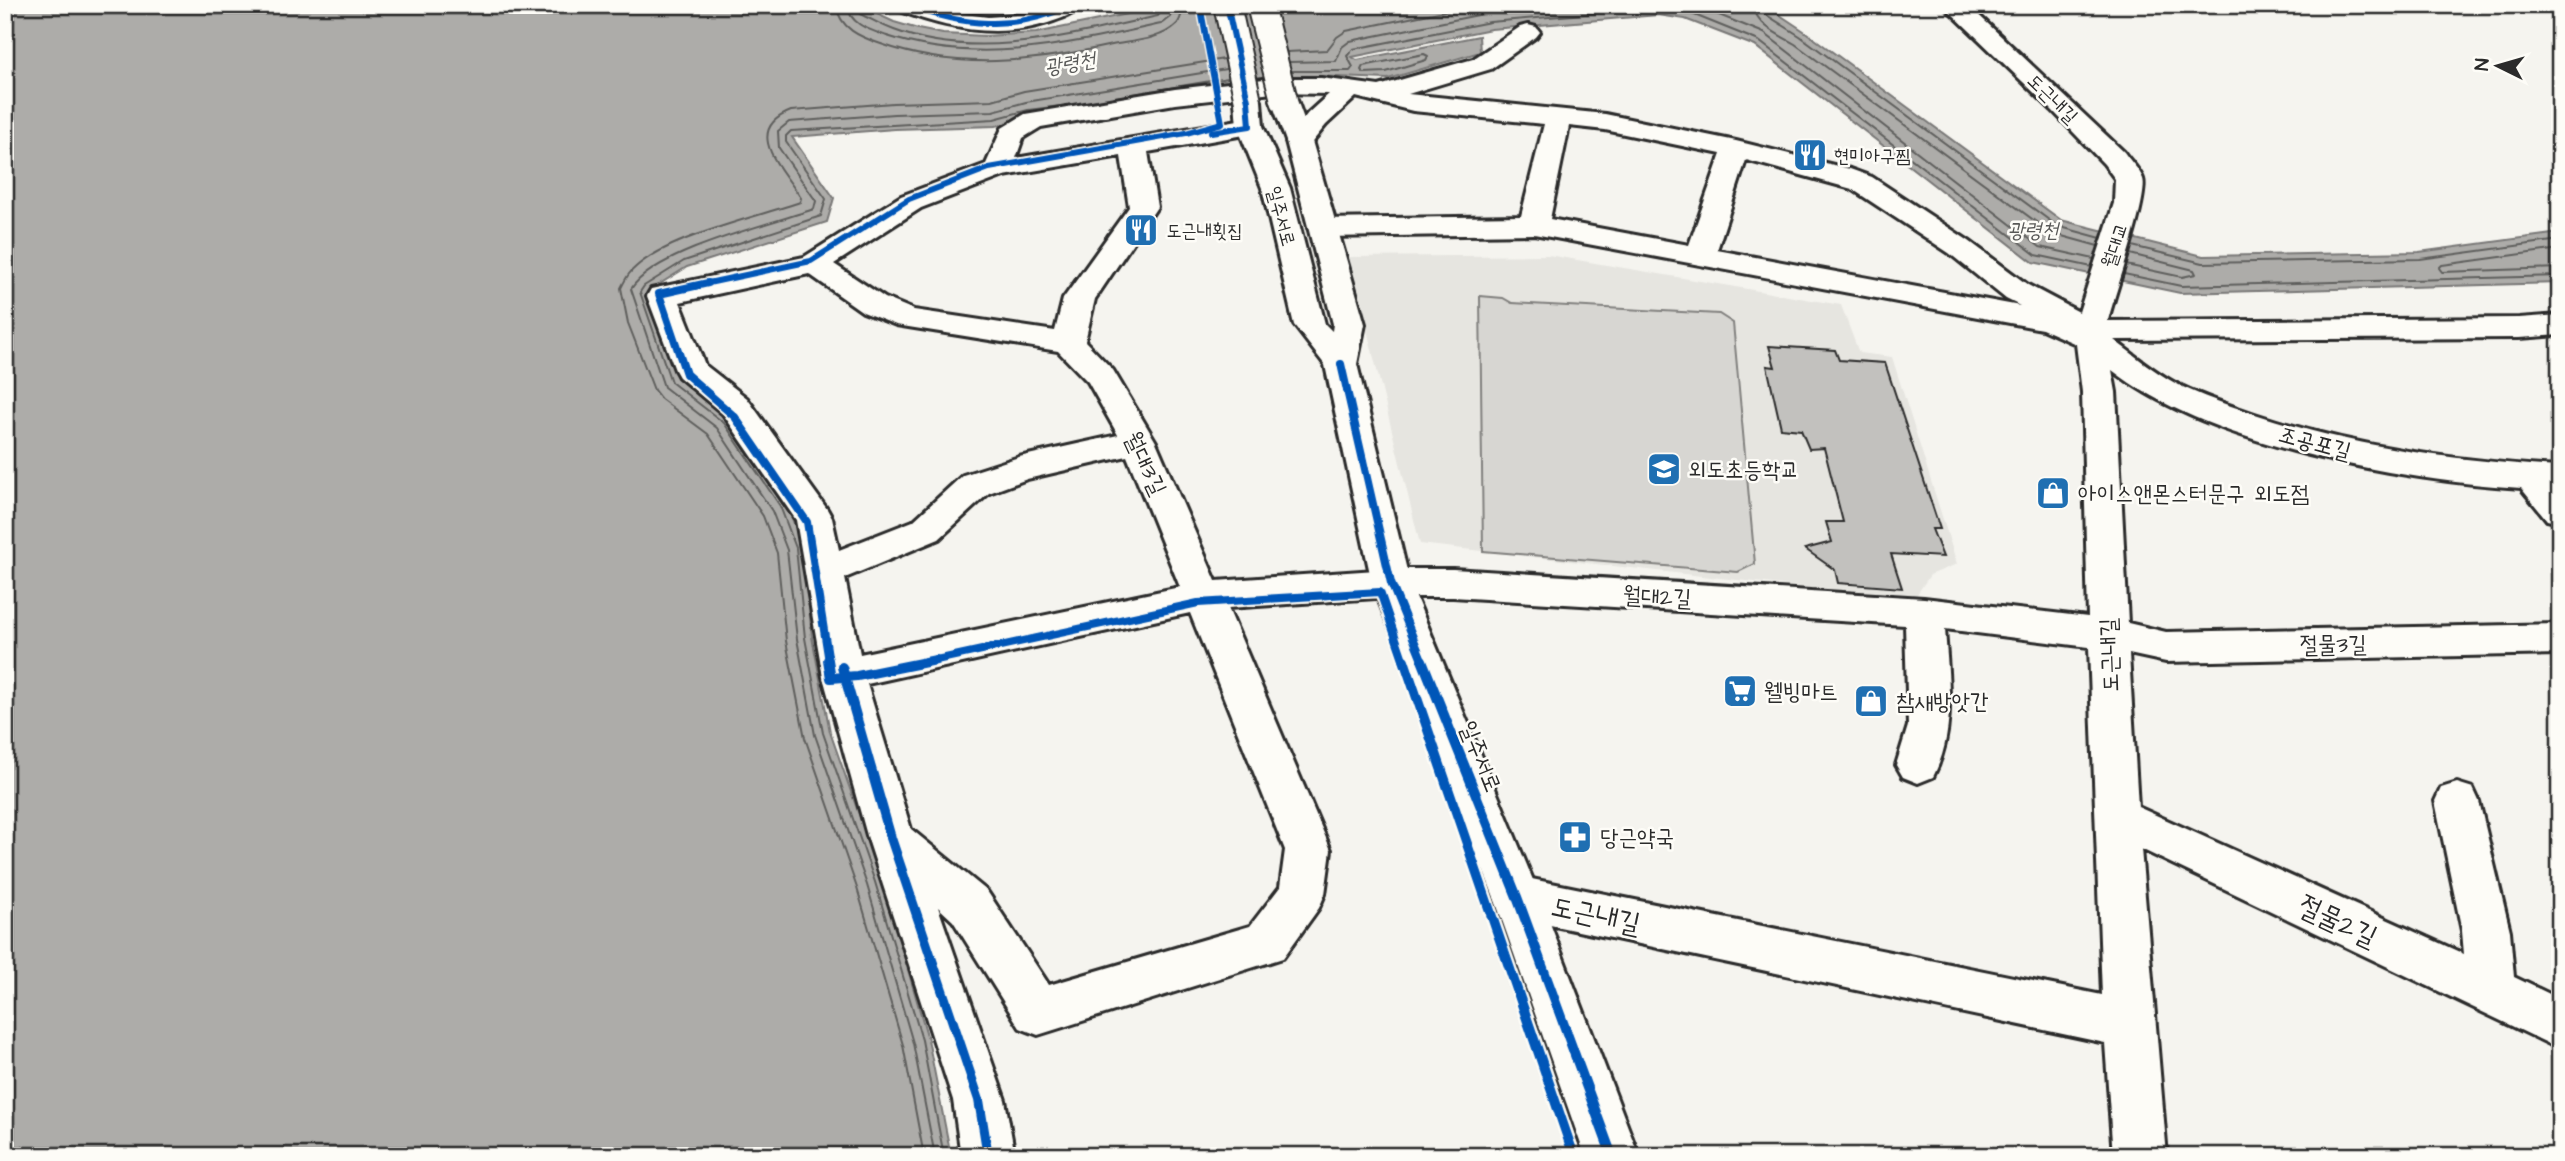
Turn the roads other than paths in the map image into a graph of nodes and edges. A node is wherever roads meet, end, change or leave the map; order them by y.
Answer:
1 (906, 5) edge
2 (1070, 5) edge
3 (1227, 5) edge
4 (1259, 5) edge
5 (1954, 5) edge
6 (1528, 32) dead end
7 (1350, 89) junction
8 (1385, 93) junction
9 (1143, 103) junction
10 (1249, 113) junction
11 (1558, 118) junction
12 (1299, 141) junction
13 (1143, 144) junction
14 (1736, 149) junction
15 (998, 169) junction
16 (2128, 202) joint
17 (1534, 225) junction
18 (1323, 228) junction
19 (1701, 254) junction
20 (814, 264) junction
21 (2100, 288) joint
22 (2560, 325) edge
23 (2091, 336) junction
24 (1068, 343) junction
25 (1341, 364) junction
26 (1139, 442) junction
27 (2546, 478) edge
28 (2560, 511) edge
29 (825, 571) junction
30 (1391, 583) junction
31 (1204, 596) junction
32 (1924, 612) junction
33 (2108, 634) junction
34 (2560, 639) edge
35 (843, 673) junction
36 (1918, 765) dead end
37 (2457, 801) dead end
38 (2116, 817) junction
39 (891, 838) junction
40 (1517, 897) junction
41 (2491, 990) junction
42 (2128, 1024) junction
43 (2560, 1025) edge
44 (988, 1156) edge
45 (1612, 1156) edge
46 (2140, 1156) edge

1 - 2 street
3 - 10 street, 일주서로, bridge
4 - 12 street, 일주서로, bridge
5 - 16 street, 도근내길
6 - 8 street
7 - 8 street
7 - 9 street
7 - 12 street
8 - 11 street
9 - 13 street
9 - 15 street
10 - 13 street
10 - 25 street, 일주서로
11 - 14 street
11 - 17 street
12 - 18 street, 일주서로
13 - 15 street
13 - 24 street
14 - 19 street
14 - 23 street
15 - 20 street
16 - 21 street, 월대교
17 - 18 street
17 - 19 street
18 - 25 street, 일주서로
19 - 23 street
20 - 24 street
20 - 29 street
21 - 23 street, 도근내길
22 - 23 street
23 - 27 street, 조공포길
23 - 33 street, 도근내길
24 - 26 street, 월대3길
25 - 30 street, 일주서로
26 - 29 street
26 - 31 street, 월대3길
27 - 28 street
29 - 35 street
30 - 31 street, 월대2길
30 - 32 street, 월대2길
30 - 40 street, 일주서로
31 - 35 street, 월대2길
31 - 39 street, 월대3길
32 - 33 street, 월대2길
32 - 36 street
33 - 34 street, 절물3길
33 - 38 street, 도근내길
35 - 39 street
37 - 41 street
38 - 41 street, 절물2길
38 - 42 street, 도근내길
39 - 44 street
40 - 42 street, 도근내길
40 - 45 street, 일주서로
41 - 43 street, 절물2길
42 - 46 street, 도근내길

